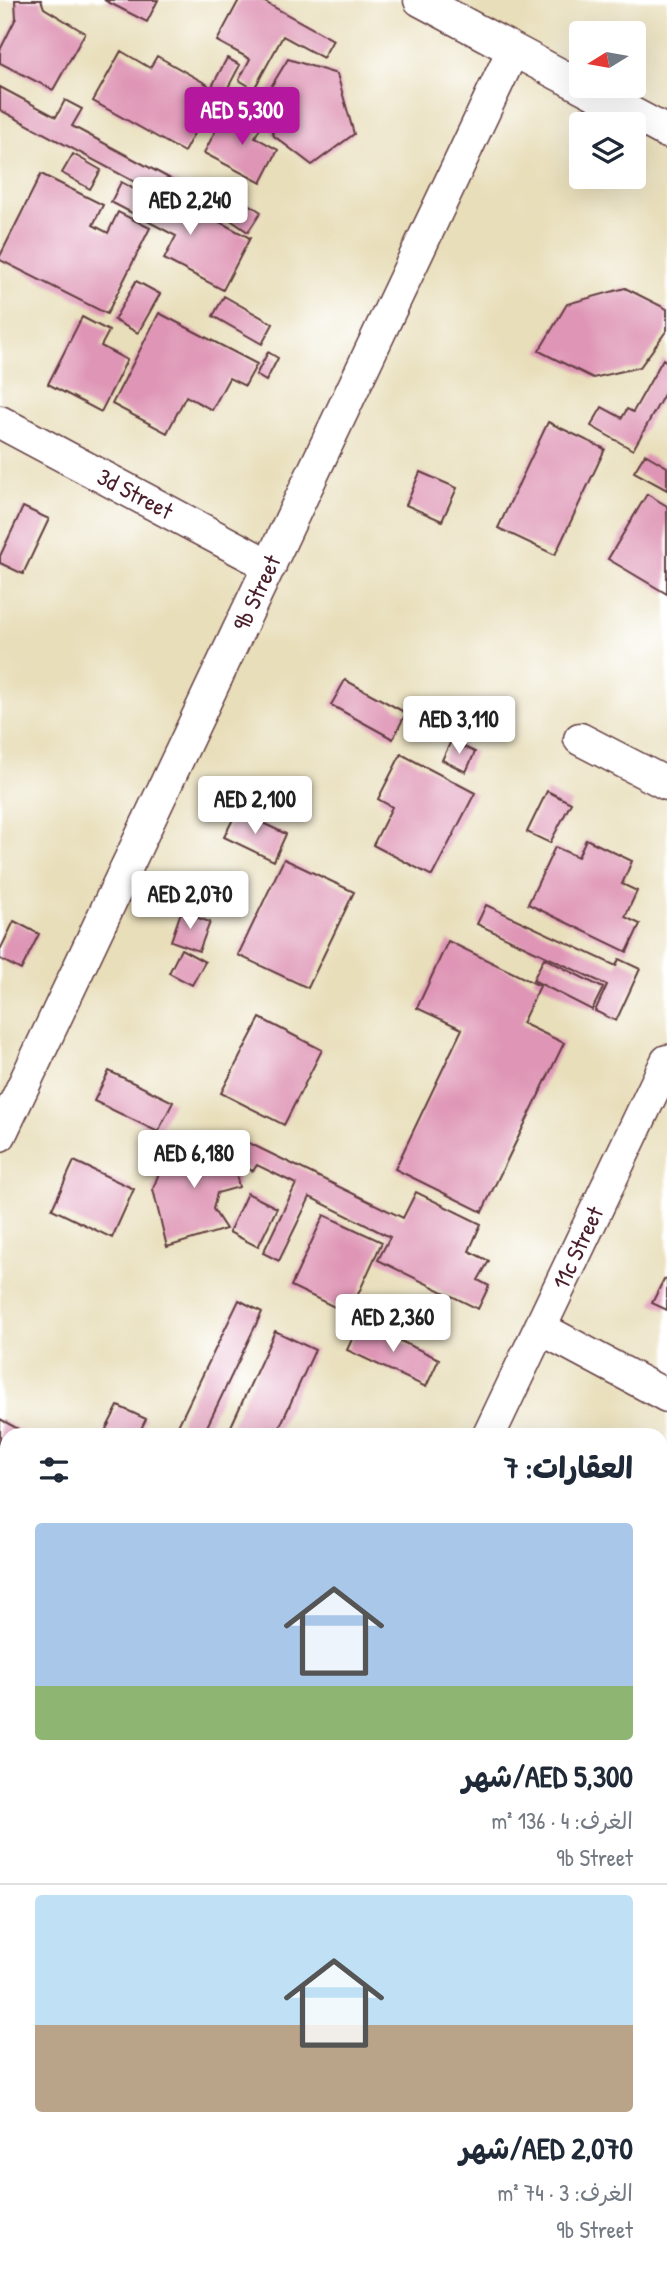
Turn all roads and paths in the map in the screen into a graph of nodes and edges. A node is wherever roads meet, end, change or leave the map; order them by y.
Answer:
1 (420, 0) edge
2 (513, 50) junction
3 (667, 132) edge
4 (0, 422) edge
5 (270, 566) junction
6 (580, 738) dead end
7 (667, 784) edge
8 (667, 1061) edge
9 (0, 1135) edge
10 (540, 1328) junction
11 (667, 1396) edge
12 (492, 1428) edge

1 - 2 street
2 - 3 street
2 - 5 street, 9b Street
4 - 5 street, 3d Street
5 - 9 street, 9b Street
6 - 7 street
8 - 10 street, 11c Street
10 - 11 street
10 - 12 street, 11c Street

